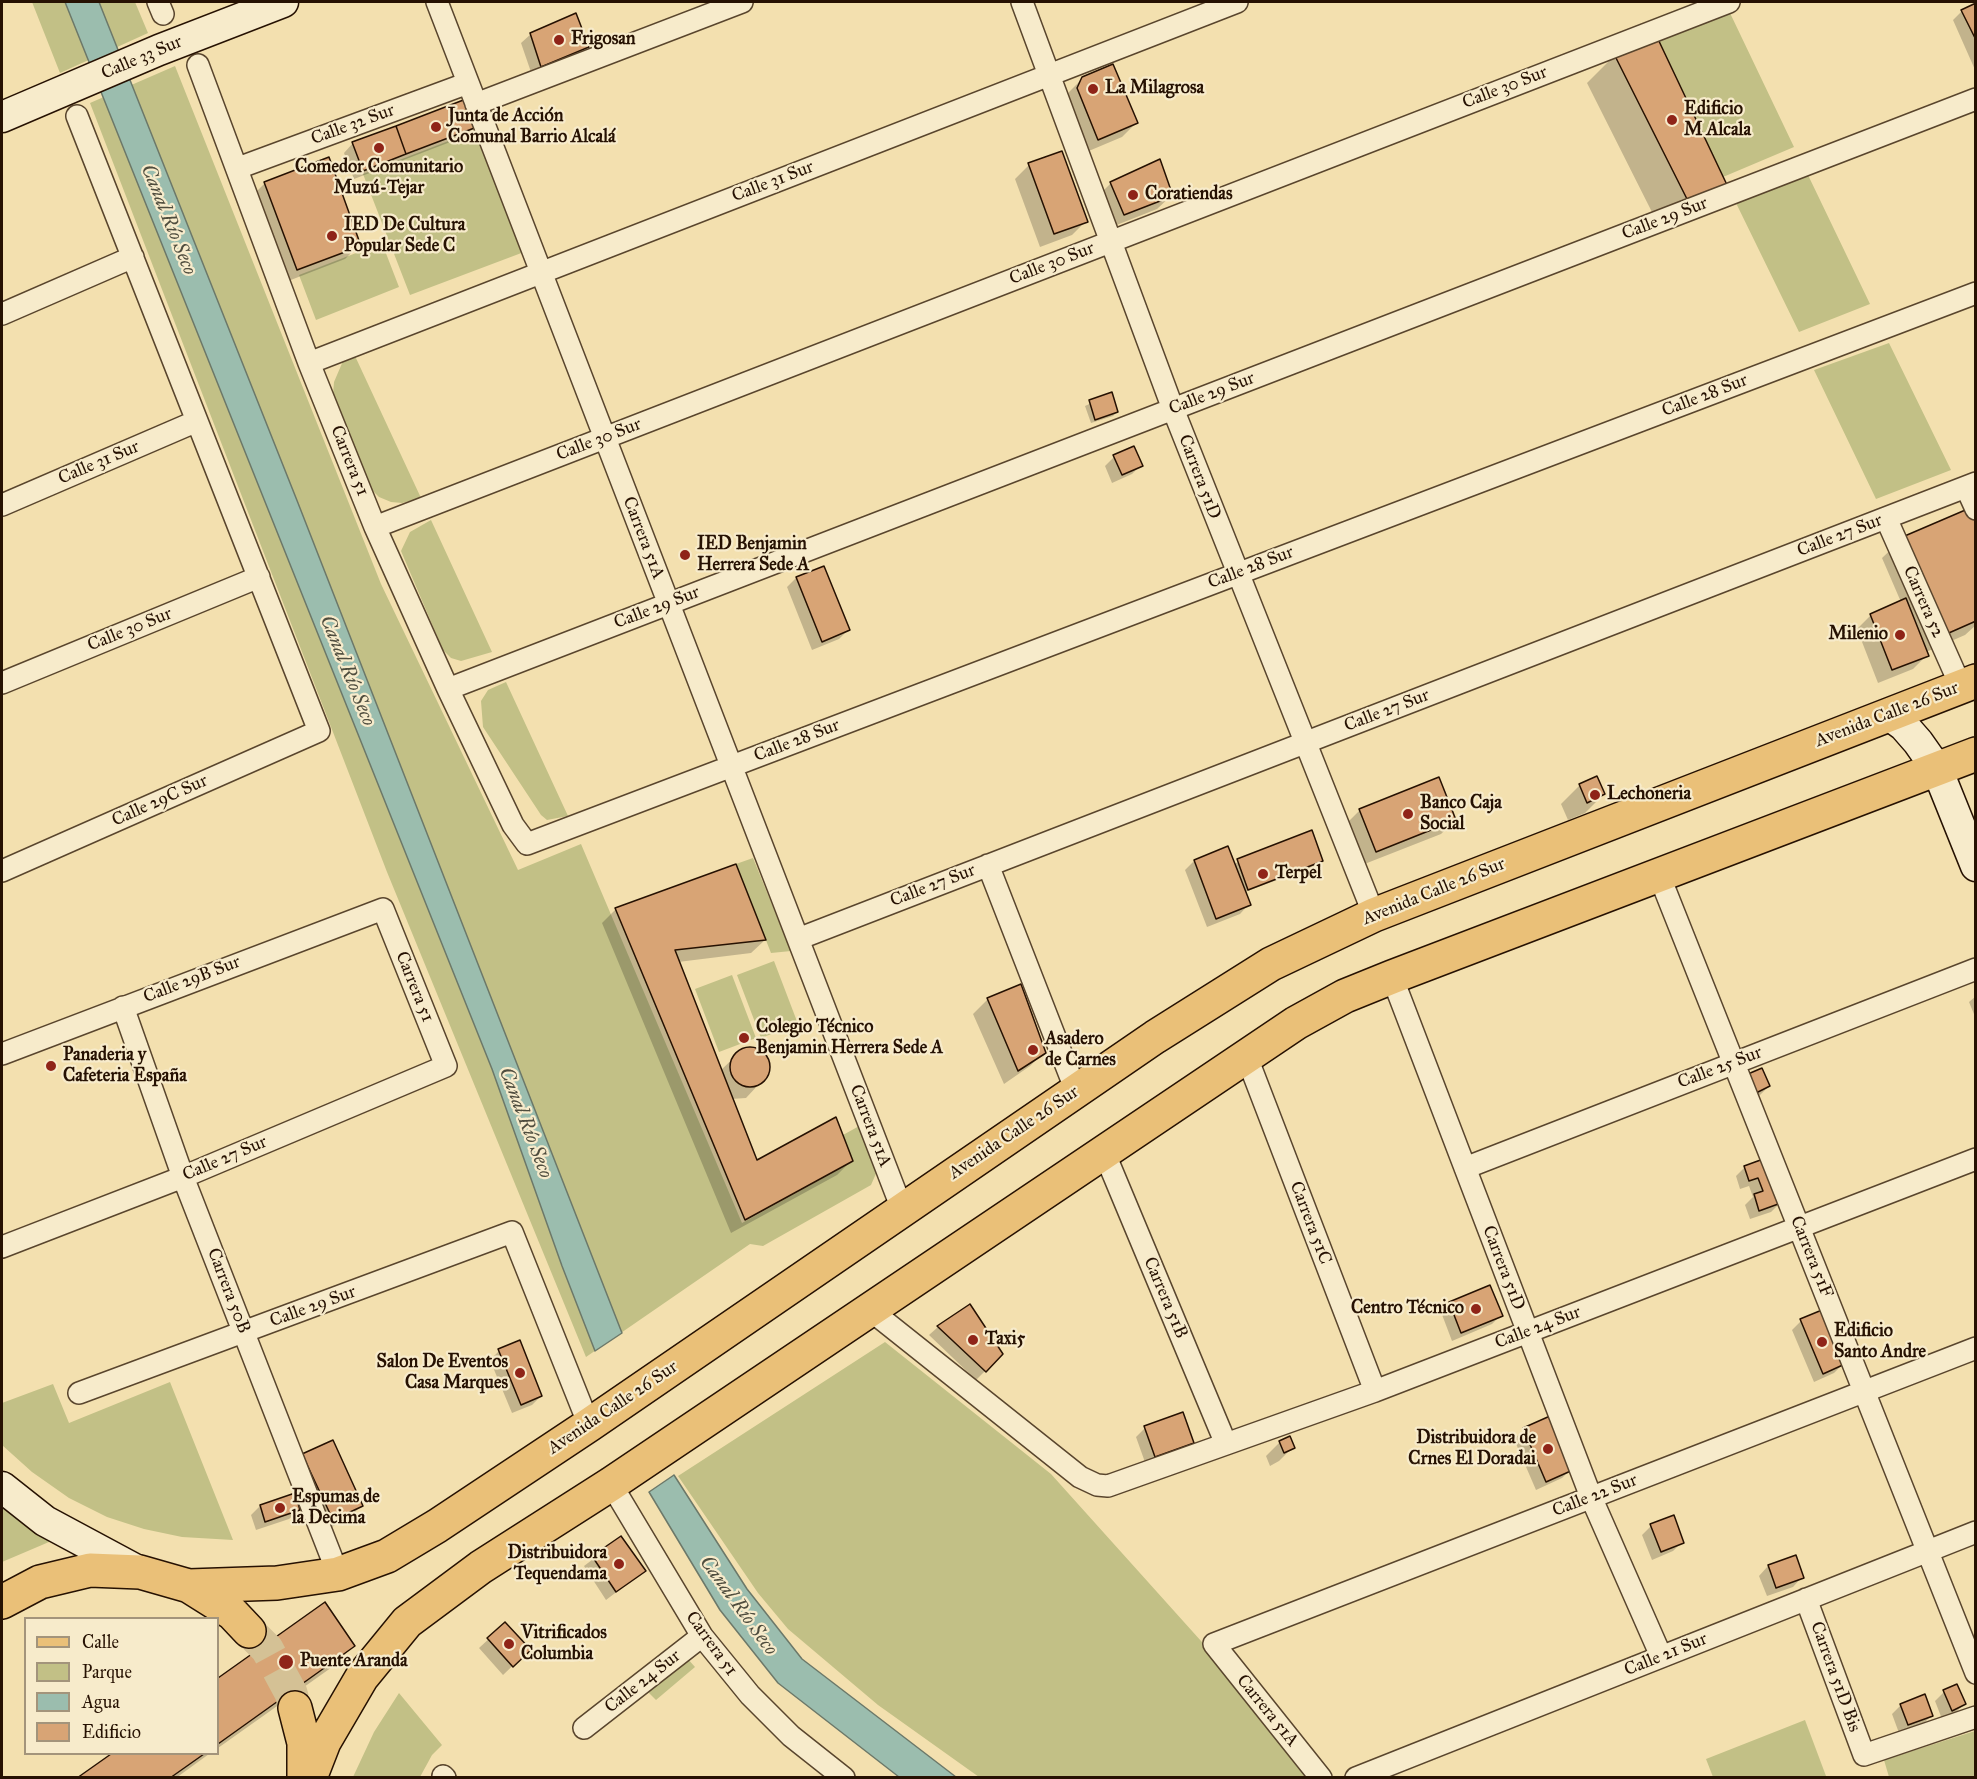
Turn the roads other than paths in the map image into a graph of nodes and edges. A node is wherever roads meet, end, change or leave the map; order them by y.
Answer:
1 (283, 2) edge
2 (437, 2) edge
3 (741, 2) edge
4 (1022, 2) edge
5 (1237, 2) edge
6 (1728, 2) edge
7 (198, 65) dead end
8 (1048, 75) junction
9 (468, 83) junction
10 (1976, 99) edge
11 (476, 104) junction
12 (77, 116) dead end
13 (2, 117) edge
14 (238, 168) junction
15 (1110, 242) junction
16 (133, 257) junction
17 (541, 272) junction
18 (1976, 293) edge
19 (2, 314) edge
20 (309, 363) junction
21 (1173, 409) junction
22 (197, 421) junction
23 (605, 438) junction
24 (1971, 485) edge
25 (2, 505) edge
26 (1976, 509) edge
27 (1886, 518) junction
28 (375, 527) junction
29 (1237, 574) junction
30 (259, 577) junction
31 (669, 603) junction
32 (2, 683) edge
33 (1968, 684) edge
34 (448, 689) junction
35 (1889, 715) junction
36 (1304, 743) junction
37 (1976, 754) edge
38 (731, 766) junction
39 (1937, 769) junction
40 (527, 844) joint
41 (988, 865) junction
42 (1976, 866) edge
43 (2, 871) edge
44 (1659, 875) junction
45 (383, 909) joint
46 (1374, 915) junction
47 (798, 939) junction
48 (1976, 969) edge
49 (1392, 977) junction
50 (123, 1007) junction
51 (2, 1054) edge
52 (1246, 1055) junction
53 (1734, 1063) junction
54 (446, 1066) joint
55 (1076, 1091) junction
56 (1104, 1152) junction
57 (1976, 1159) edge
58 (1465, 1168) junction
59 (183, 1177) junction
60 (902, 1209) junction
61 (1799, 1227) junction
62 (2, 1247) edge
63 (869, 1308) junction
64 (244, 1332) junction
65 (1528, 1332) junction
66 (1976, 1348) edge
67 (1375, 1391) junction
68 (1864, 1391) junction
69 (79, 1393) dead end
70 (589, 1425) junction
71 (1226, 1444) junction
72 (611, 1484) junction
73 (2, 1487) edge
74 (1591, 1497) junction
75 (1976, 1532) edge
76 (1927, 1551) junction
77 (140, 1572) junction
78 (338, 1574) junction
79 (189, 1586) junction
80 (1806, 1599) junction
81 (2, 1602) edge
82 (249, 1631) tunnel mouth
83 (702, 1636) junction
84 (1214, 1644) joint
85 (1661, 1656) junction
86 (1976, 1673) edge
87 (295, 1708) tunnel mouth
88 (1976, 1717) edge
89 (584, 1728) dead end
90 (304, 1778) edge
91 (310, 1778) edge
92 (844, 1778) edge
93 (1321, 1778) edge
94 (1356, 1778) edge

1 - 13 street, Calle 33 Sur
2 - 9 street, Carrera 51A
3 - 11 street
4 - 8 street, Carrera 51D
5 - 8 street, Calle 31 Sur
6 - 15 street, Calle 30 Sur
7 - 14 street, Carrera 51
8 - 15 street, Carrera 51D
8 - 17 street, Calle 31 Sur
9 - 11 street, Carrera 51A
9 - 14 street, Calle 32 Sur
10 - 21 street, Calle 29 Sur
11 - 17 street, Carrera 51A
12 - 16 street
14 - 20 street, Carrera 51
15 - 21 street, Carrera 51D
15 - 23 street, Calle 30 Sur
16 - 19 street
16 - 22 street
17 - 20 street, Calle 31 Sur
17 - 23 street, Carrera 51A
18 - 29 street, Calle 28 Sur
20 - 28 street, Carrera 51
21 - 29 street, Carrera 51D
21 - 31 street, Calle 29 Sur
22 - 25 street, Calle 31 Sur
22 - 30 street
23 - 28 street, Calle 30 Sur
23 - 31 street, Carrera 51A
24 - 26 street
24 - 27 street, Calle 27 Sur
27 - 33 street, Carrera 52
27 - 36 street, Calle 27 Sur
28 - 34 street, Carrera 51
29 - 36 street, Carrera 51D
29 - 38 street, Calle 28 Sur
30 - 32 street, Calle 30 Sur
30 - 43 street, Calle 29C Sur
31 - 34 street, Calle 29 Sur
31 - 38 street, Carrera 51A
33 - 35 main road, Avenida Calle 26 Sur
34 - 40 street, Carrera 51
35 - 39 street
35 - 46 main road, Avenida Calle 26 Sur
36 - 41 street, Calle 27 Sur
36 - 46 street, Carrera 51D
37 - 39 main road
38 - 40 street, Calle 28 Sur
38 - 47 street, Carrera 51A
39 - 42 street
39 - 44 main road
41 - 47 street, Calle 27 Sur
41 - 55 street
44 - 49 main road
44 - 53 street, Carrera 51F
45 - 50 street, Calle 29B Sur
45 - 54 street, Carrera 51
46 - 55 main road, Avenida Calle 26 Sur
47 - 60 street, Carrera 51A
48 - 53 street, Calle 25 Sur
49 - 52 main road
49 - 58 street, Carrera 51D
50 - 51 street, Calle 29B Sur
50 - 59 street, Carrera 50B
52 - 56 main road
52 - 67 street, Carrera 51C
53 - 58 street, Calle 25 Sur
53 - 61 street, Carrera 51F
54 - 59 street, Calle 27 Sur
55 - 60 main road, Avenida Calle 26 Sur
56 - 63 main road
56 - 71 street, Carrera 51B
57 - 61 street, Calle 24 Sur
58 - 65 street, Carrera 51D
59 - 62 street, Calle 27 Sur
59 - 64 street, Carrera 50B
60 - 70 main road, Avenida Calle 26 Sur
61 - 65 street, Calle 24 Sur
61 - 68 street, Carrera 51F
63 - 71 street, Calle 24 Sur
63 - 72 main road
64 - 69 street, Calle 29 Sur
64 - 70 street, Calle 29 Sur
64 - 78 street, Carrera 50B
65 - 67 street, Calle 24 Sur
65 - 74 street, Carrera 51D
66 - 68 street, Calle 22 Sur
67 - 71 street, Calle 24 Sur
68 - 74 street, Calle 22 Sur
68 - 76 street, Carrera 51F
70 - 78 main road, Avenida Calle 26 Sur
72 - 83 street, Carrera 51
72 - 91 main road
73 - 77 street
74 - 84 street, Calle 22 Sur
74 - 85 street, Carrera 51D
75 - 76 street, Calle 21 Sur
76 - 80 street, Calle 21 Sur
76 - 86 street, Carrera 51F
77 - 79 main road
77 - 81 main road
78 - 79 main road, Avenida Calle 26 Sur
79 - 82 main road
80 - 85 street, Calle 21 Sur
80 - 88 street, Carrera 51D Bis
83 - 89 street, Calle 24 Sur
83 - 92 street, Carrera 51
84 - 93 street, Carrera 51A
85 - 94 street, Calle 21 Sur
87 - 90 main road

